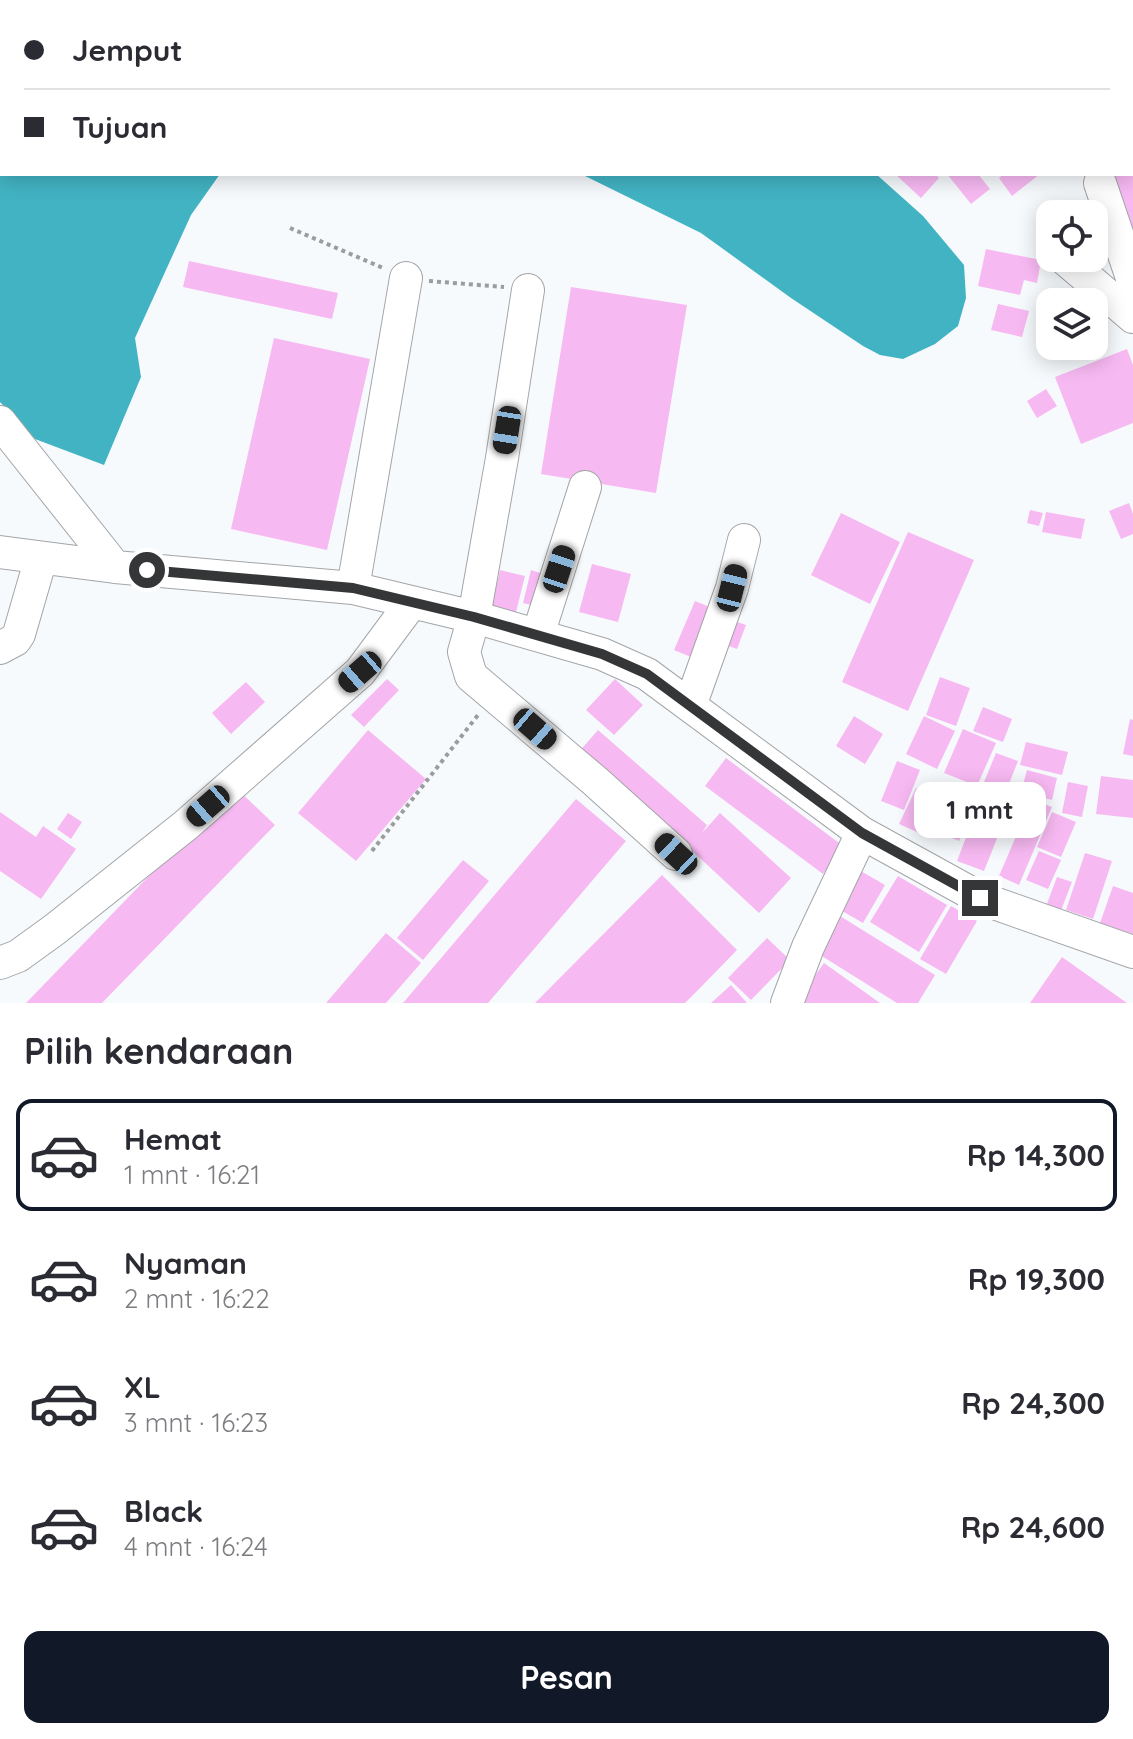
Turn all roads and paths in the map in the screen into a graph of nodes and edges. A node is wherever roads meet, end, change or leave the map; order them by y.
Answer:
1 (1100, 183) dead end
2 (290, 228) dead end
3 (1080, 272) edge
4 (406, 278) junction
5 (1133, 281) edge
6 (528, 290) joint
7 (1133, 317) edge
8 (0, 422) edge
9 (585, 487) dead end
10 (744, 540) dead end
11 (0, 552) edge
12 (41, 558) junction
13 (115, 567) junction
14 (353, 588) junction
15 (412, 602) junction
16 (474, 617) junction
17 (538, 635) junction
18 (0, 648) edge
19 (494, 694) junction
20 (690, 706) junction
21 (862, 833) junction
22 (372, 851) dead end
23 (676, 854) dead end
24 (1133, 952) edge
25 (0, 963) edge
26 (787, 1003) edge

1 - 5 street
2 - 4 path
3 - 7 street
4 - 6 path
4 - 14 street
6 - 16 street
8 - 13 street
9 - 17 street
10 - 20 street
11 - 12 street
12 - 13 street
12 - 18 street
13 - 14 street
14 - 15 street
15 - 16 street
15 - 25 street
16 - 17 street
16 - 19 street
17 - 20 street
19 - 22 path
19 - 23 street
20 - 21 street
21 - 24 street
21 - 26 street

